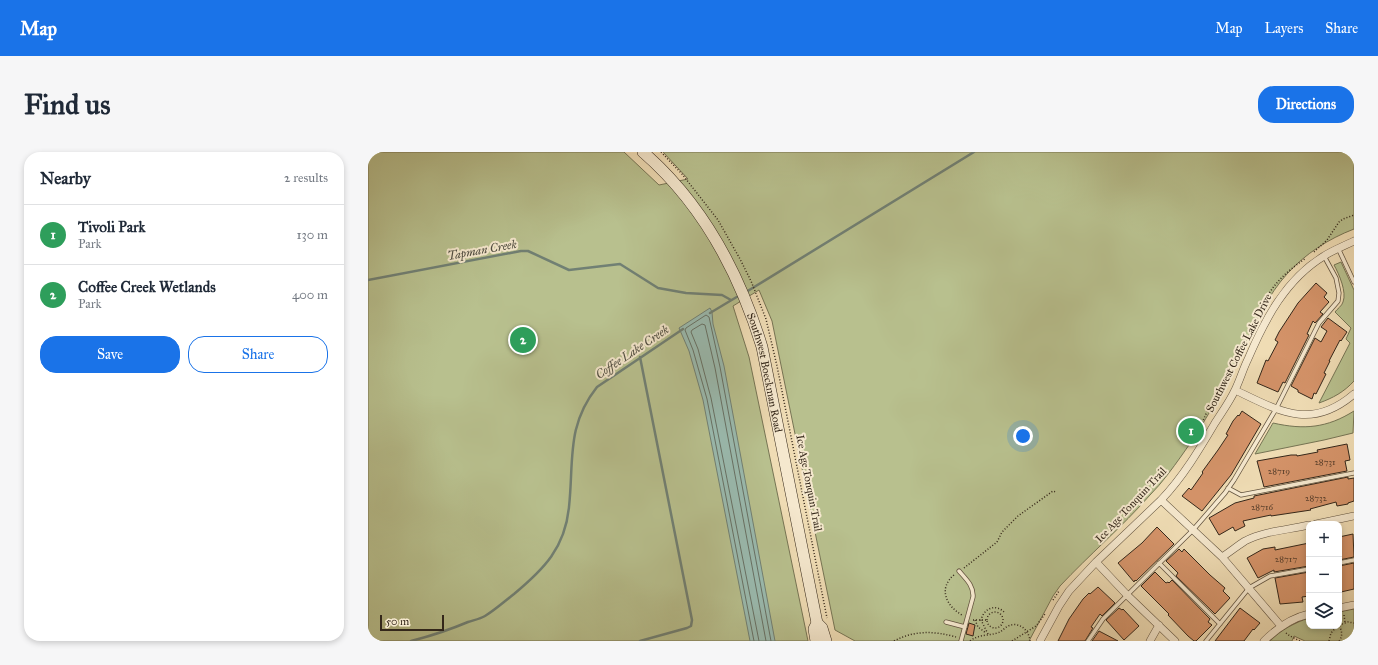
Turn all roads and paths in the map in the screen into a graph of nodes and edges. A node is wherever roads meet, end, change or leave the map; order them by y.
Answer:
1 (643, 152) edge
2 (661, 152) edge
3 (700, 197) dead end
4 (1354, 215) edge
5 (1354, 241) edge
6 (1338, 248) junction
7 (1314, 253) dead end
8 (1324, 256) junction
9 (1308, 257) dead end
10 (1354, 282) edge
11 (1260, 318) dead end
12 (1241, 356) dead end
13 (778, 366) dead end
14 (1235, 390) junction
15 (1354, 394) edge
16 (1276, 409) junction
17 (1196, 438) dead end
18 (1354, 473) edge
19 (1228, 488) junction
20 (1056, 492) dead end
21 (1161, 500) junction
22 (1354, 516) edge
23 (1330, 521) edge
24 (1306, 526) edge
25 (1193, 530) junction
26 (1222, 557) junction
27 (1354, 560) edge
28 (1096, 562) junction
29 (1342, 562) edge
30 (1159, 563) junction
31 (1306, 569) edge
32 (959, 571) junction
33 (1249, 588) junction
34 (1060, 590) dead end
35 (1127, 595) junction
36 (1052, 601) dead end
37 (825, 603) dead end
38 (1354, 605) edge
39 (1342, 607) edge
40 (1006, 613) dead end
41 (1045, 614) dead end
42 (1306, 615) edge
43 (967, 618) junction
44 (975, 620) junction
45 (981, 620) junction
46 (986, 620) junction
47 (946, 622) dead end
48 (817, 623) junction
49 (1354, 623) edge
50 (1220, 624) junction
51 (1342, 624) edge
52 (1159, 625) junction
53 (1281, 626) junction
54 (965, 627) junction
55 (993, 629) junction
56 (1335, 629) edge
57 (1340, 629) edge
58 (1027, 631) junction
59 (988, 634) junction
60 (992, 634) junction
61 (961, 640) edge
62 (816, 641) edge
63 (826, 641) edge
64 (894, 641) edge
65 (971, 641) edge
66 (1012, 641) edge
67 (1030, 641) edge
68 (1040, 641) edge
69 (1088, 641) edge
70 (1150, 641) edge
71 (1175, 641) edge
72 (1206, 641) edge
73 (1264, 641) edge
74 (1300, 641) edge
75 (1329, 641) edge
76 (1339, 641) edge

1 - 48 main road, Southwest Boeckman Road
2 - 3 path
4 - 7 path
5 - 6 street, Southwest Coffee Lake Drive
6 - 8 street, Southwest Coffee Lake Drive
6 - 10 lane
8 - 14 street, Southwest Coffee Lake Drive
8 - 16 lane
9 - 11 path
12 - 17 path
13 - 37 path, Ice Age Tonquin Trail
14 - 16 street
14 - 21 street, Southwest Coffee Lake Drive
15 - 16 street
16 - 19 lane
18 - 19 lane
19 - 25 lane
20 - 32 path
21 - 25 street
21 - 28 street, Southwest Coffee Lake Drive
22 - 23 street
24 - 26 street
25 - 26 street
25 - 30 lane
26 - 33 street
27 - 29 lane
28 - 35 street
28 - 68 street, Southwest Coffee Lake Drive
30 - 35 lane
30 - 50 lane
31 - 33 lane
32 - 43 lane
32 - 43 path
33 - 50 lane
33 - 53 street
34 - 36 path
35 - 52 street
35 - 69 lane
38 - 39 street
40 - 45 path
41 - 58 path
42 - 53 street
43 - 44 path
43 - 54 lane
44 - 45 path
44 - 59 path
45 - 46 path
45 - 59 path
46 - 55 path
46 - 55 path
47 - 54 lane
48 - 62 main road, Southwest Boeckman Road
48 - 63 main road, Southwest Boeckman Road
49 - 51 path
50 - 72 lane
52 - 70 street
52 - 71 street
53 - 73 street
53 - 74 path
54 - 61 lane
55 - 60 path
56 - 75 path
57 - 76 path
58 - 60 path
58 - 66 path
58 - 67 path
59 - 60 path
59 - 65 path
61 - 64 path
61 - 65 path

